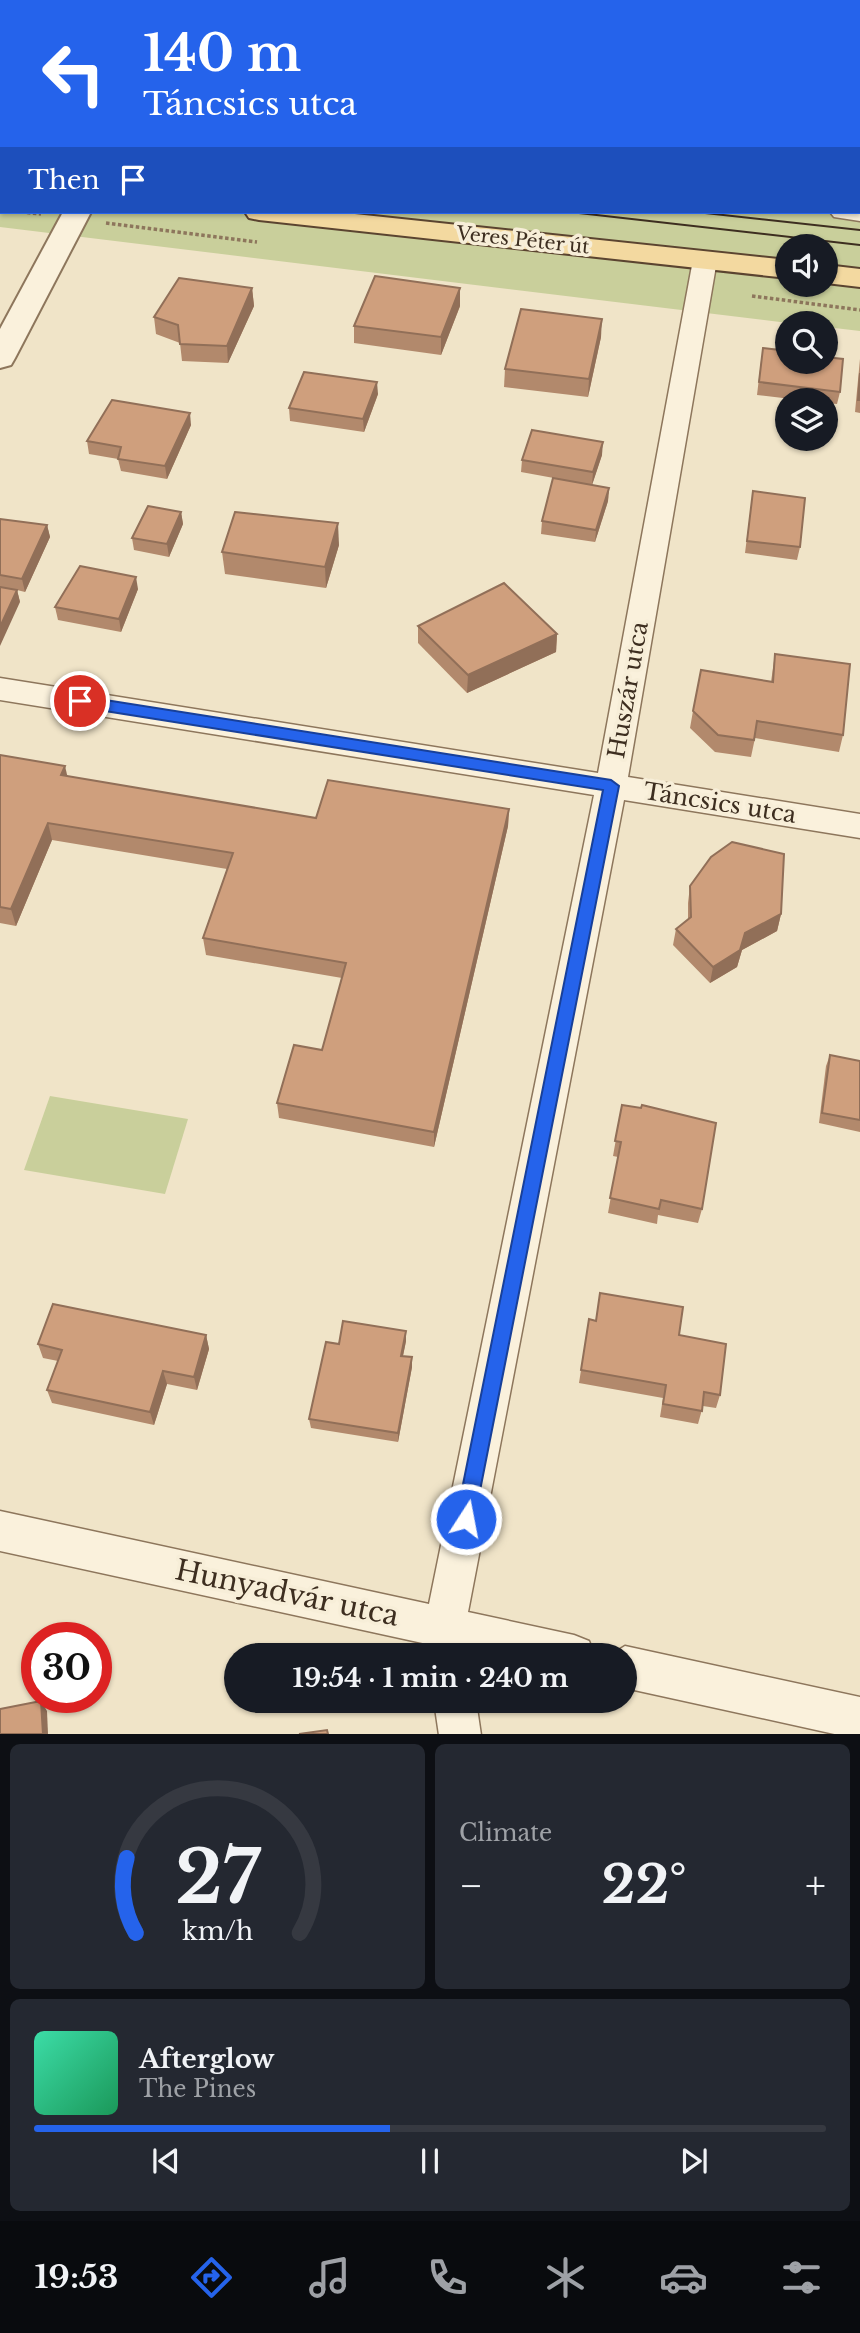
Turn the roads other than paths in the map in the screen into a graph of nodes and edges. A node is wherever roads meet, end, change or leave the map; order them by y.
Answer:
1 (76, 214) edge
2 (278, 214) edge
3 (705, 260) junction
4 (775, 268) edge
5 (838, 275) edge
6 (860, 278) edge
7 (0, 358) edge
8 (0, 689) edge
9 (611, 786) junction
10 (860, 826) edge
11 (0, 1531) edge
12 (447, 1642) edge
13 (637, 1670) edge
14 (457, 1713) edge
15 (860, 1718) edge
16 (460, 1734) edge

1 - 7 street
2 - 3 main road, Veres Péter út
3 - 4 main road, Veres Péter út
3 - 9 street, Huszár utca
5 - 6 main road
8 - 9 street, Táncsics utca
9 - 10 street, Táncsics utca
9 - 12 street, Huszár utca
11 - 12 street, Hunyadvár utca
13 - 15 street
14 - 16 street

